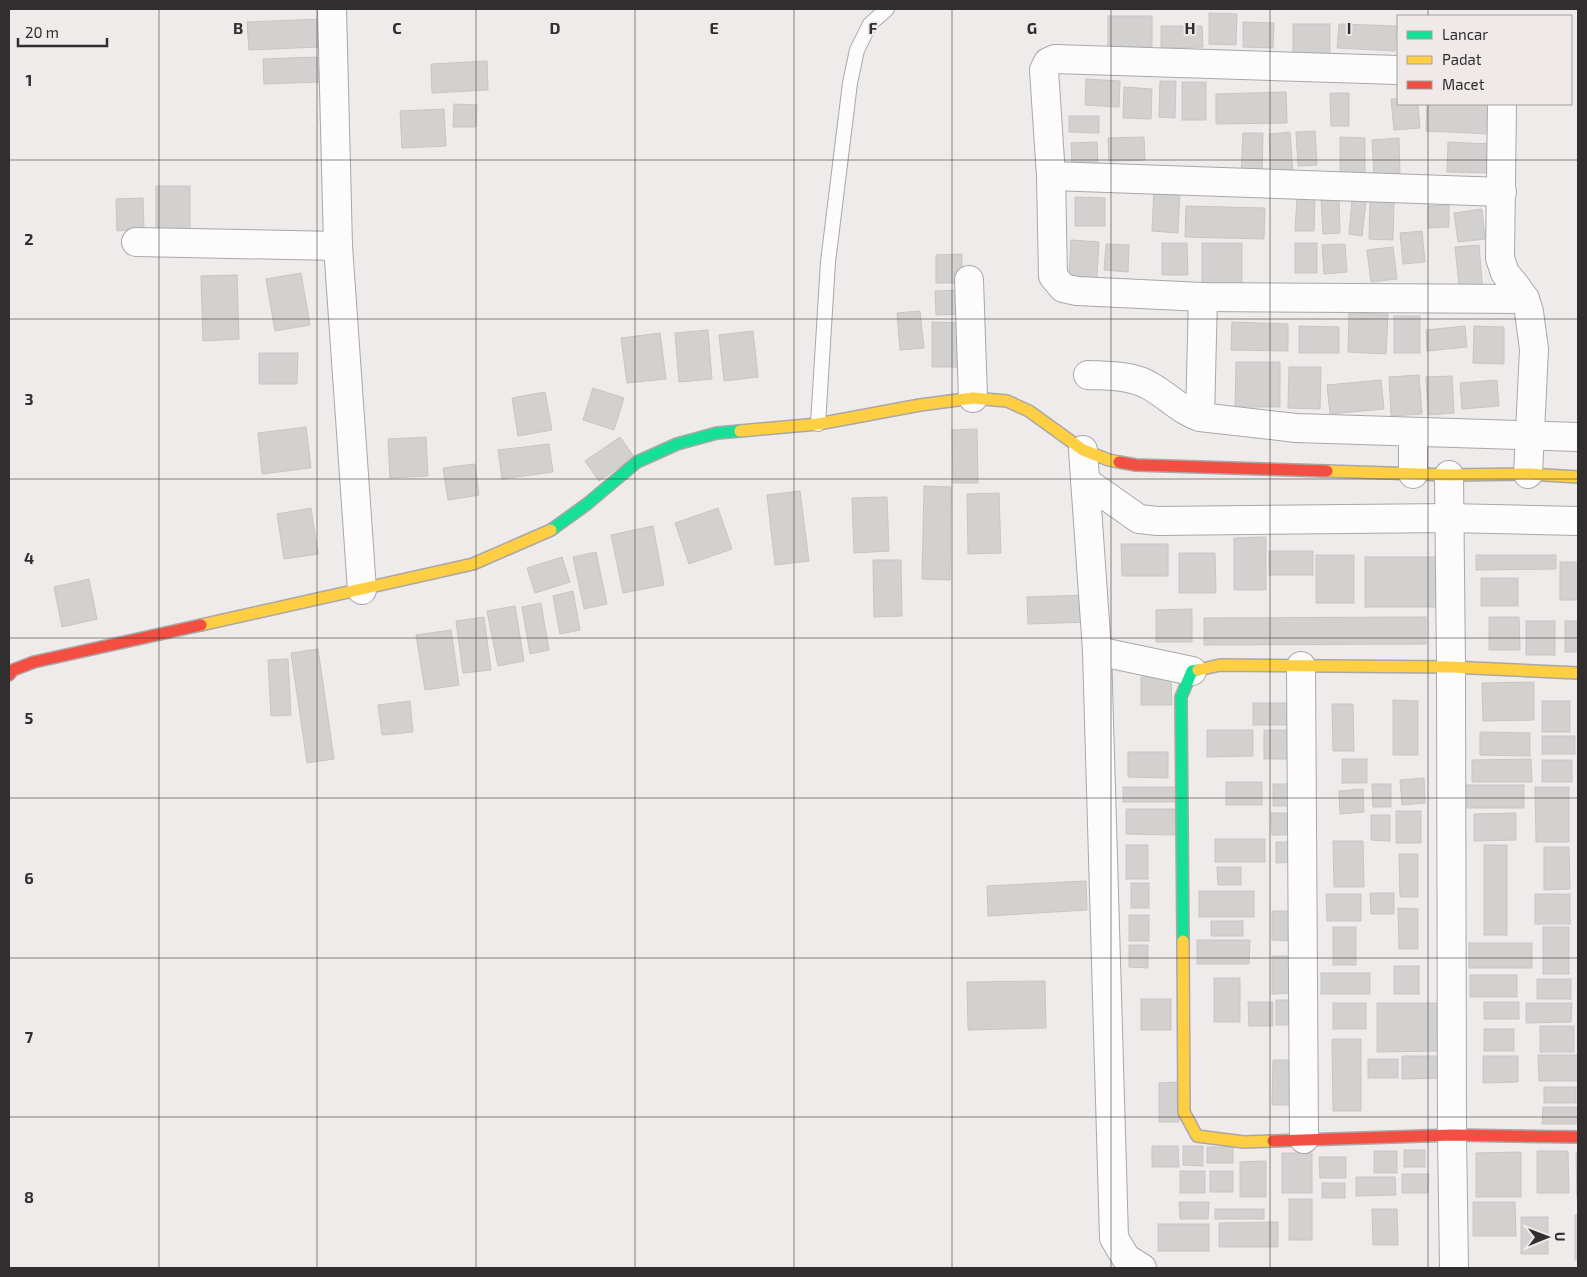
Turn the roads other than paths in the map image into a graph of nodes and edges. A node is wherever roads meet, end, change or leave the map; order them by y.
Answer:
1 (332, 9) edge
2 (887, 9) edge
3 (1397, 70) edge
4 (1502, 105) edge
5 (1050, 176) junction
6 (1502, 192) junction
7 (136, 242) dead end
8 (338, 246) junction
9 (969, 280) dead end
10 (1203, 297) junction
11 (1525, 300) junction
12 (1088, 375) dead end
13 (973, 398) junction
14 (1200, 417) junction
15 (818, 424) junction
16 (1413, 432) junction
17 (1530, 435) junction
18 (1578, 437) edge
19 (1083, 450) junction
20 (1413, 474) junction
21 (1528, 474) junction
22 (1449, 475) junction
23 (1578, 477) edge
24 (1085, 481) junction
25 (1449, 518) junction
26 (1578, 521) edge
27 (362, 590) junction
28 (1097, 651) junction
29 (1301, 666) junction
30 (1452, 668) junction
31 (1192, 672) junction
32 (1578, 673) edge
33 (9, 675) edge
34 (1452, 1135) junction
35 (1578, 1138) edge
36 (1304, 1139) junction
37 (1142, 1268) edge
38 (1454, 1268) edge

1 - 8 street
2 - 15 lane
3 - 5 street
4 - 6 street
5 - 6 street
5 - 10 street
6 - 11 street
7 - 8 street
8 - 27 street
9 - 13 street
10 - 11 street
10 - 14 street
11 - 17 street
12 - 14 street
13 - 15 street
13 - 19 street
14 - 16 street
15 - 27 street
16 - 17 street
16 - 20 street
17 - 18 street
17 - 21 street
19 - 20 street
19 - 24 street
20 - 22 street
21 - 22 street
21 - 23 street
22 - 25 street
24 - 25 street
24 - 28 street
25 - 26 street
25 - 30 street
27 - 33 street
28 - 31 street
28 - 37 street
29 - 30 street
29 - 31 street
29 - 36 street
30 - 32 street
30 - 34 street
31 - 36 street
34 - 35 street
34 - 36 street
34 - 38 street

